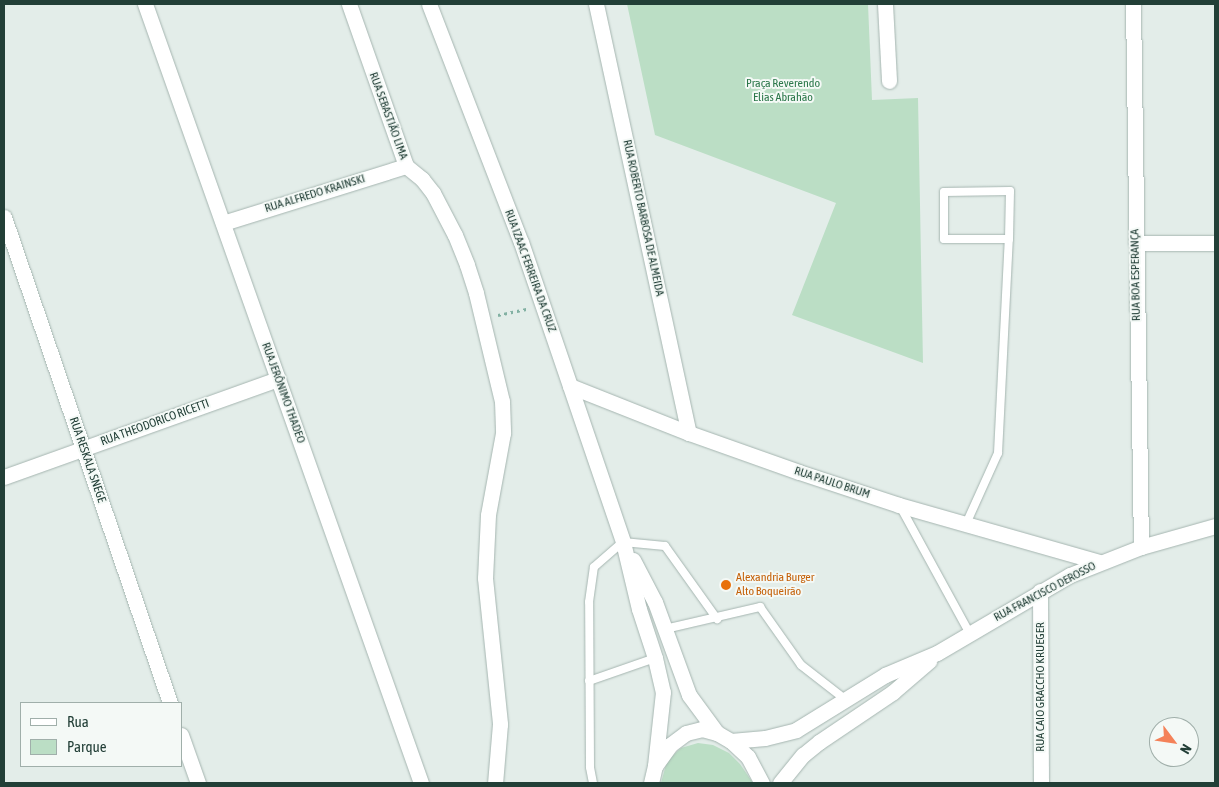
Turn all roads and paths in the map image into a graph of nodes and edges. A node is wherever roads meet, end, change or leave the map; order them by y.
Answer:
1 (145, 4) edge
2 (349, 4) edge
3 (429, 4) edge
4 (596, 4) edge
5 (885, 4) edge
6 (1133, 4) edge
7 (889, 82) dead end
8 (406, 166) junction
9 (4, 217) edge
10 (222, 223) junction
11 (1009, 239) junction
12 (1136, 243) junction
13 (1215, 243) edge
14 (10, 251) edge
15 (543, 305) junction
16 (482, 318) junction
17 (278, 379) junction
18 (570, 386) junction
19 (689, 433) junction
20 (83, 448) junction
21 (4, 477) edge
22 (899, 504) junction
23 (966, 524) junction
24 (1215, 526) edge
25 (624, 542) junction
26 (1141, 546) junction
27 (1099, 562) junction
28 (1040, 591) junction
29 (717, 619) junction
30 (665, 629) junction
31 (970, 634) junction
32 (937, 653) junction
33 (656, 658) junction
34 (590, 681) junction
35 (846, 700) junction
36 (170, 702) edge
37 (717, 733) junction
38 (182, 738) edge
39 (731, 741) junction
40 (656, 766) junction
41 (198, 783) edge
42 (421, 783) edge
43 (495, 783) edge
44 (593, 783) edge
45 (652, 783) edge
46 (762, 783) edge
47 (780, 783) edge
48 (1041, 783) edge

1 - 10 street, RUA JERÔNIMO THADEO
2 - 8 street, RUA SEBASTIÃO LIMA
3 - 15 street, RUA IZAAC FERREIRA DA CRUZ
4 - 19 street, RUA ROBERTO BARBOSA DE ALMEIDA
5 - 7 street
6 - 12 street, RUA BOA ESPERANÇA
8 - 10 street, RUA ALFREDO KRAINSKI
8 - 16 street, RUA SEBASTIÃO LIMA
9 - 14 street, RUA RESKALA SNEGE
10 - 17 street, RUA JERÔNIMO THADEO
11 - 11 lane
11 - 23 lane
12 - 13 street
12 - 26 street, RUA BOA ESPERANÇA
14 - 20 street, RUA RESKALA SNEGE
15 - 16 path
15 - 18 street, RUA IZAAC FERREIRA DA CRUZ
16 - 43 street, RUA SEBASTIÃO LIMA
17 - 20 street, RUA THEODORICO RICETTI
17 - 42 street, RUA JERÔNIMO THADEO
18 - 19 street, RUA PAULO BRUM
18 - 25 street, RUA IZAAC FERREIRA DA CRUZ
19 - 22 street, RUA PAULO BRUM
20 - 21 street, RUA THEODORICO RICETTI
20 - 36 street, RUA RESKALA SNEGE
22 - 23 street, RUA PAULO BRUM
22 - 31 lane
23 - 27 street, RUA PAULO BRUM
24 - 26 street, RUA FRANCISCO DEROSSO
25 - 29 lane
25 - 30 street, RUA IZAAC FERREIRA DA CRUZ
25 - 33 street, RUA IZAAC FERREIRA DA CRUZ
25 - 34 lane
26 - 27 street, RUA FRANCISCO DEROSSO
27 - 28 street, RUA FRANCISCO DEROSSO
28 - 31 street, RUA FRANCISCO DEROSSO
28 - 48 street, RUA CAIO GRACCHO KRUEGER
29 - 30 lane
29 - 35 lane
30 - 37 street, RUA IZAAC FERREIRA DA CRUZ
31 - 32 street, RUA FRANCISCO DEROSSO
32 - 35 street, RUA FRANCISCO DEROSSO
32 - 47 street, RUA FRANCISCO DEROSSO
33 - 34 lane
33 - 40 street, RUA IZAAC FERREIRA DA CRUZ
34 - 44 lane
35 - 39 street, RUA FRANCISCO DEROSSO
37 - 39 street
37 - 40 street
38 - 41 street
39 - 46 street
40 - 45 street

